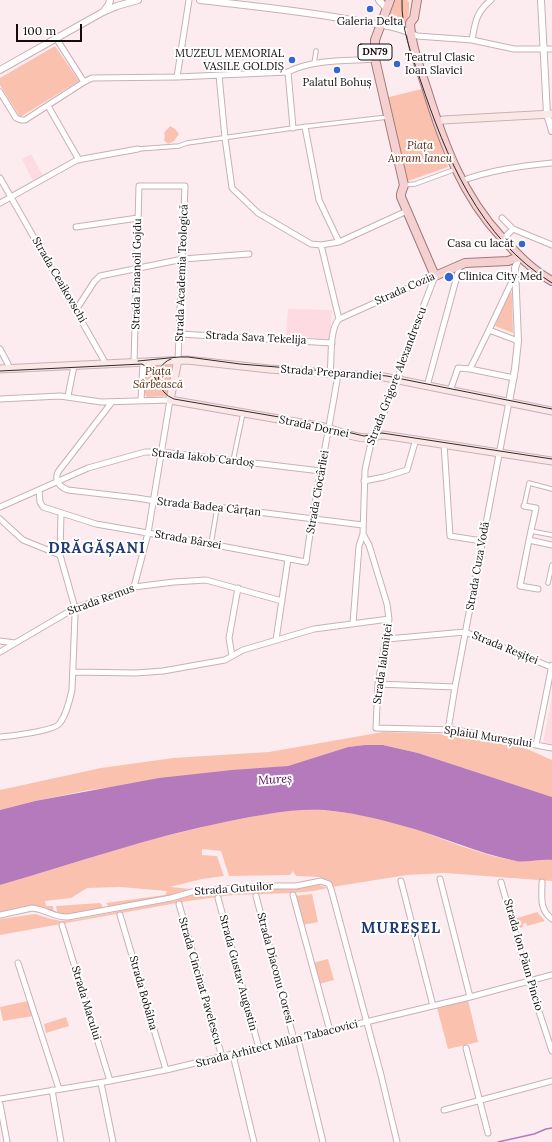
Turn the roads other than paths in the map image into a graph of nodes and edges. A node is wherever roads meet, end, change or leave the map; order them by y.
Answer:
1 (110, 0) edge
2 (138, 0) edge
3 (189, 0) edge
4 (200, 0) edge
5 (379, 0) edge
6 (390, 0) edge
7 (411, 0) edge
8 (417, 0) edge
9 (491, 0) edge
10 (541, 0) edge
11 (387, 9) junction
12 (103, 12) junction
13 (410, 23) junction
14 (380, 25) junction
15 (410, 33) junction
16 (56, 38) junction
17 (472, 40) junction
18 (552, 49) edge
19 (543, 50) junction
20 (316, 51) dead end
21 (375, 59) junction
22 (314, 64) junction
23 (0, 70) edge
24 (288, 72) junction
25 (219, 75) junction
26 (177, 77) junction
27 (84, 82) junction
28 (0, 92) edge
29 (48, 106) junction
30 (549, 114) edge
31 (388, 117) junction
32 (437, 122) junction
33 (305, 126) junction
34 (293, 128) junction
35 (552, 130) edge
36 (225, 138) junction
37 (138, 149) joint
38 (79, 160) junction
39 (552, 163) edge
40 (456, 169) junction
41 (0, 178) edge
42 (462, 180) junction
43 (404, 185) junction
44 (139, 186) joint
45 (11, 196) junction
46 (0, 203) edge
47 (407, 211) junction
48 (138, 218) junction
49 (502, 218) dead end
50 (76, 227) dead end
51 (513, 229) junction
52 (503, 239) junction
53 (339, 242) junction
54 (552, 245) edge
55 (321, 246) junction
56 (249, 254) dead end
57 (519, 257) junction
58 (183, 259) junction
59 (460, 264) junction
60 (136, 269) junction
61 (515, 275) junction
62 (435, 276) junction
63 (552, 281) edge
64 (76, 310) junction
65 (339, 319) junction
66 (489, 330) junction
67 (180, 334) junction
68 (518, 341) junction
69 (332, 343) junction
70 (0, 349) edge
71 (178, 360) junction
72 (143, 362) junction
73 (134, 363) junction
74 (106, 364) junction
75 (74, 366) junction
76 (9, 369) junction
77 (470, 369) junction
78 (0, 370) edge
79 (330, 373) junction
80 (338, 374) junction
81 (514, 378) junction
82 (397, 380) junction
83 (427, 386) junction
84 (450, 391) junction
85 (68, 396) junction
86 (0, 399) edge
87 (170, 400) junction
88 (141, 401) junction
89 (112, 402) junction
90 (509, 402) junction
91 (552, 411) edge
92 (244, 413) junction
93 (330, 429) junction
94 (372, 438) junction
95 (416, 439) junction
96 (444, 444) junction
97 (162, 452) junction
98 (499, 452) junction
99 (233, 461) junction
100 (552, 461) edge
101 (321, 471) junction
102 (364, 481) junction
103 (57, 482) junction
104 (552, 489) edge
105 (39, 490) junction
106 (154, 501) junction
107 (524, 506) joint
108 (0, 507) edge
109 (217, 508) junction
110 (61, 513) junction
111 (312, 518) junction
112 (0, 519) edge
113 (363, 525) junction
114 (531, 531) junction
115 (148, 533) junction
116 (363, 534) junction
117 (552, 536) edge
118 (529, 540) junction
119 (482, 541) junction
120 (211, 544) junction
121 (369, 545) junction
122 (552, 545) edge
123 (359, 546) junction
124 (60, 555) junction
125 (288, 559) junction
126 (306, 562) joint
127 (552, 565) edge
128 (548, 583) dead end
129 (134, 587) junction
130 (238, 588) junction
131 (538, 589) dead end
132 (282, 601) junction
133 (75, 608) junction
134 (390, 619) junction
135 (353, 623) junction
136 (465, 632) junction
137 (386, 639) junction
138 (276, 640) junction
139 (0, 642) edge
140 (14, 643) junction
141 (0, 652) edge
142 (232, 656) junction
143 (552, 665) edge
144 (73, 672) junction
145 (378, 684) junction
146 (455, 687) junction
147 (376, 728) joint
148 (448, 730) junction
149 (0, 737) edge
150 (536, 745) junction
151 (552, 748) edge
152 (440, 879) dead end
153 (401, 881) dead end
154 (501, 882) dead end
155 (542, 882) dead end
156 (293, 895) dead end
157 (256, 896) dead end
158 (218, 898) dead end
159 (179, 904) dead end
160 (0, 915) edge
161 (120, 915) dead end
162 (552, 919) edge
163 (62, 925) dead end
164 (18, 964) dead end
165 (552, 974) edge
166 (529, 981) junction
167 (470, 996) junction
168 (432, 1006) junction
169 (366, 1022) junction
170 (330, 1031) junction
171 (296, 1039) junction
172 (259, 1048) junction
173 (466, 1048) dead end
174 (552, 1051) edge
175 (233, 1055) junction
176 (222, 1057) junction
177 (166, 1070) junction
178 (110, 1081) junction
179 (552, 1081) edge
180 (102, 1083) junction
181 (59, 1089) junction
182 (52, 1090) junction
183 (0, 1099) edge
184 (480, 1101) junction
185 (0, 1104) edge
186 (444, 1110) dead end
187 (488, 1133) dead end
188 (7, 1142) edge
189 (61, 1142) edge
190 (113, 1142) edge
191 (254, 1142) edge
192 (323, 1142) edge
193 (396, 1142) edge

1 - 12 street
2 - 12 street
3 - 26 street
4 - 14 street
5 - 11 street
6 - 11 main road, DN79
7 - 13 main road
8 - 13 main road
9 - 17 street
10 - 19 street
11 - 14 main road, DN79
12 - 16 street
13 - 15 main road
14 - 15 street
14 - 21 main road, DN79
15 - 17 street
15 - 32 main road
16 - 23 street
16 - 27 street
17 - 19 street
18 - 19 street
19 - 30 street
20 - 22 street
21 - 22 street
21 - 31 main road, DN79
22 - 24 street
24 - 25 street
24 - 34 street
25 - 26 street
25 - 36 street
26 - 27 street
27 - 29 street
28 - 29 street
29 - 38 street
30 - 32 main road
30 - 35 street
31 - 33 street
31 - 43 main road
32 - 40 main road
33 - 34 street
33 - 53 street
34 - 36 street
36 - 37 street
36 - 55 street
37 - 38 street
38 - 45 street
39 - 42 street
40 - 42 main road
40 - 43 street
41 - 45 street, Strada Ceaikovschi
42 - 52 main road
43 - 47 main road
44 - 48 street, Strada Emanoil Gojdu
44 - 58 street, Strada Academia Teologică
45 - 46 street
45 - 64 street, Strada Ceaikovschi
47 - 53 street
47 - 62 main road
48 - 50 street
48 - 60 street, Strada Emanoil Gojdu
49 - 51 street
51 - 52 street
51 - 54 street
52 - 57 main road
53 - 55 street
55 - 65 street
56 - 58 street
57 - 59 main road, Strada Cozia
57 - 61 street
57 - 63 main road
58 - 60 street
58 - 67 street, Strada Academia Teologică
59 - 62 main road, Strada Cozia
59 - 83 street
60 - 64 street
60 - 73 street, Strada Emanoil Gojdu
61 - 66 street
61 - 68 street
62 - 65 street, Strada Cozia
62 - 82 street, Strada Grigore Alexandrescu
64 - 74 street, Strada Ceaikovschi
65 - 69 street
66 - 68 street
66 - 77 street
67 - 69 street, Strada Sava Tekelija
67 - 71 street, Strada Academia Teologică
68 - 81 street
69 - 79 street
70 - 76 street
71 - 72 main road, Strada Preparandiei
71 - 79 main road, Strada Preparandiei
71 - 87 main road
72 - 73 main road, Strada Preparandiei
72 - 88 street
73 - 74 main road, Strada Preparandiei
74 - 75 main road, Strada Preparandiei
75 - 76 main road, Strada Preparandiei
75 - 85 street
76 - 78 main road, Strada Preparandiei
77 - 81 street
77 - 84 street
79 - 80 main road, Strada Preparandiei
80 - 82 main road, Strada Preparandiei
80 - 93 street, Strada Ciocârliei
81 - 90 street
82 - 83 main road, Strada Preparandiei
82 - 94 street, Strada Grigore Alexandrescu
83 - 84 main road, Strada Preparandiei
84 - 90 main road, Strada Preparandiei
85 - 86 street
85 - 89 street
87 - 88 street
87 - 92 main road, Strada Dornei
87 - 97 street
88 - 89 street
89 - 103 street
90 - 91 main road, Strada Preparandiei
90 - 98 street, Strada Cuza Vodă
92 - 93 main road, Strada Dornei
92 - 99 street
93 - 94 main road, Strada Dornei
93 - 101 street, Strada Ciocârliei
94 - 95 main road, Strada Dornei
94 - 102 street, Strada Grigore Alexandrescu
95 - 96 main road, Strada Dornei
95 - 102 street
96 - 98 main road, Strada Dornei
96 - 119 street
97 - 99 street, Strada Iakob Cardoș
97 - 103 street, Strada Iakob Cardoș
97 - 106 street
98 - 100 main road, Strada Dornei
98 - 119 street, Strada Cuza Vodă
99 - 101 street, Strada Iakob Cardoș
101 - 111 street, Strada Ciocârliei
102 - 113 street, Strada Grigore Alexandrescu
103 - 105 street, Strada Iakob Cardoș
103 - 106 street, Strada Badea Cârțan
104 - 107 street
105 - 108 street, Strada Iakob Cardoș
105 - 110 street, Strada Bârsei
106 - 109 street, Strada Badea Cârțan
106 - 115 street
107 - 114 street
109 - 111 street, Strada Badea Cârțan
109 - 120 street
110 - 115 street, Strada Bârsei
110 - 124 street
111 - 113 street, Strada Badea Cârțan
111 - 126 street, Strada Ciocârliei
112 - 124 street
113 - 116 street, Strada Grigore Alexandrescu
114 - 117 street
114 - 118 street
115 - 120 street, Strada Bârsei
115 - 129 street
116 - 121 street, Strada Ialomiței
116 - 123 street, Strada Grigore Alexandrescu
118 - 122 street
118 - 131 street
119 - 136 street, Strada Cuza Vodă
120 - 125 street, Strada Bârsei
121 - 123 street
121 - 134 street, Strada Ialomiței
123 - 135 street, Strada Grigore Alexandrescu
124 - 133 street
125 - 126 street, Strada Bârsei
125 - 132 street
127 - 128 street
129 - 130 street, Strada Remus
129 - 133 street, Strada Remus
130 - 132 street, Strada Remus
130 - 142 street
132 - 138 street
133 - 140 street, Strada Remus
133 - 144 street
134 - 135 street
134 - 137 street, Strada Ialomiței
135 - 138 street
136 - 137 street, Strada Reșiței
136 - 143 street, Strada Reșiței
136 - 146 street, Strada Cuza Vodă
137 - 145 street, Strada Ialomiței
138 - 142 street
139 - 140 street
140 - 141 street, Strada Remus
142 - 144 street
143 - 150 street
144 - 149 street
145 - 146 street
145 - 147 street, Strada Ialomiței
146 - 148 street, Strada Cuza Vodă
147 - 148 street, Splaiul Mureșului
148 - 150 street, Splaiul Mureșului
150 - 151 street, Splaiul Mureșului
152 - 167 street
153 - 168 street
154 - 166 street, Strada Ion Păun Pincio
155 - 162 street
156 - 170 street
157 - 171 street, Strada Diaconu Coresi
158 - 172 street, Strada Gustav Augustin
159 - 176 street, Strada Cincinat Pavelescu
160 - 169 street, Strada Gutuilor
161 - 177 street, Strada Bobâlna
163 - 178 street, Strada Macului
164 - 181 street
165 - 166 street, Strada Arhitect Milan Tabacovici
166 - 167 street, Strada Arhitect Milan Tabacovici
166 - 174 street, Strada Ion Păun Pincio
167 - 168 street, Strada Arhitect Milan Tabacovici
168 - 169 street, Strada Arhitect Milan Tabacovici
169 - 170 street, Strada Arhitect Milan Tabacovici
169 - 193 street
170 - 171 street, Strada Arhitect Milan Tabacovici
171 - 172 street, Strada Arhitect Milan Tabacovici
171 - 192 street, Strada Diaconu Coresi
172 - 175 street, Strada Arhitect Milan Tabacovici
173 - 184 street
175 - 176 street, Strada Arhitect Milan Tabacovici
175 - 191 street
176 - 177 street, Strada Arhitect Milan Tabacovici
177 - 178 street, Strada Arhitect Milan Tabacovici
178 - 180 street, Strada Arhitect Milan Tabacovici
179 - 184 street
180 - 181 street, Strada Arhitect Milan Tabacovici
180 - 190 street
181 - 182 street, Strada Arhitect Milan Tabacovici
182 - 183 street, Strada Arhitect Milan Tabacovici
182 - 189 street
184 - 186 street
184 - 187 street
185 - 188 street

